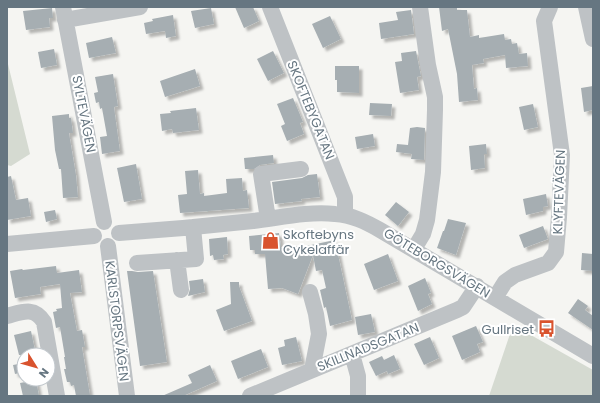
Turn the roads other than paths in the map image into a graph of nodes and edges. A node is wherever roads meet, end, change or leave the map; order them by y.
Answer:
1 (140, 7) edge
2 (270, 7) edge
3 (420, 7) edge
4 (550, 7) edge
5 (586, 7) edge
6 (64, 14) edge
7 (593, 38) edge
8 (301, 169) dead end
9 (345, 215) junction
10 (268, 219) junction
11 (104, 222) junction
12 (193, 227) junction
13 (119, 233) junction
14 (94, 236) junction
15 (7, 244) edge
16 (108, 246) junction
17 (414, 249) junction
18 (177, 260) junction
19 (136, 263) dead end
20 (477, 286) junction
21 (181, 290) dead end
22 (310, 292) dead end
23 (495, 298) junction
24 (7, 316) edge
25 (352, 354) junction
26 (593, 356) edge
27 (312, 370) junction
28 (57, 396) edge
29 (127, 396) edge
30 (250, 396) edge
31 (358, 396) edge

1 - 6 street
2 - 9 street, SKOFTEBYGATAN
3 - 17 street
4 - 23 street, KLYFTEVÄGEN
5 - 7 street
6 - 11 street, SYLTEVÄGEN
8 - 10 street
9 - 10 street, GÖTEBORGSVÄGEN
9 - 17 street, GÖTEBORGSVÄGEN
10 - 12 street, GÖTEBORGSVÄGEN
11 - 13 street
11 - 14 street
12 - 13 street, GÖTEBORGSVÄGEN
12 - 18 street
13 - 16 street
14 - 15 street
14 - 16 street
16 - 29 street, KARLSTORPSVÄGEN
17 - 20 street, GÖTEBORGSVÄGEN
18 - 19 street
18 - 21 street
20 - 23 street, GÖTEBORGSVÄGEN
20 - 25 street, SKILLNADSGATAN
22 - 27 street
23 - 26 street, GÖTEBORGSVÄGEN
24 - 28 street
25 - 27 street, SKILLNADSGATAN
25 - 31 street
27 - 30 street, SKILLNADSGATAN

